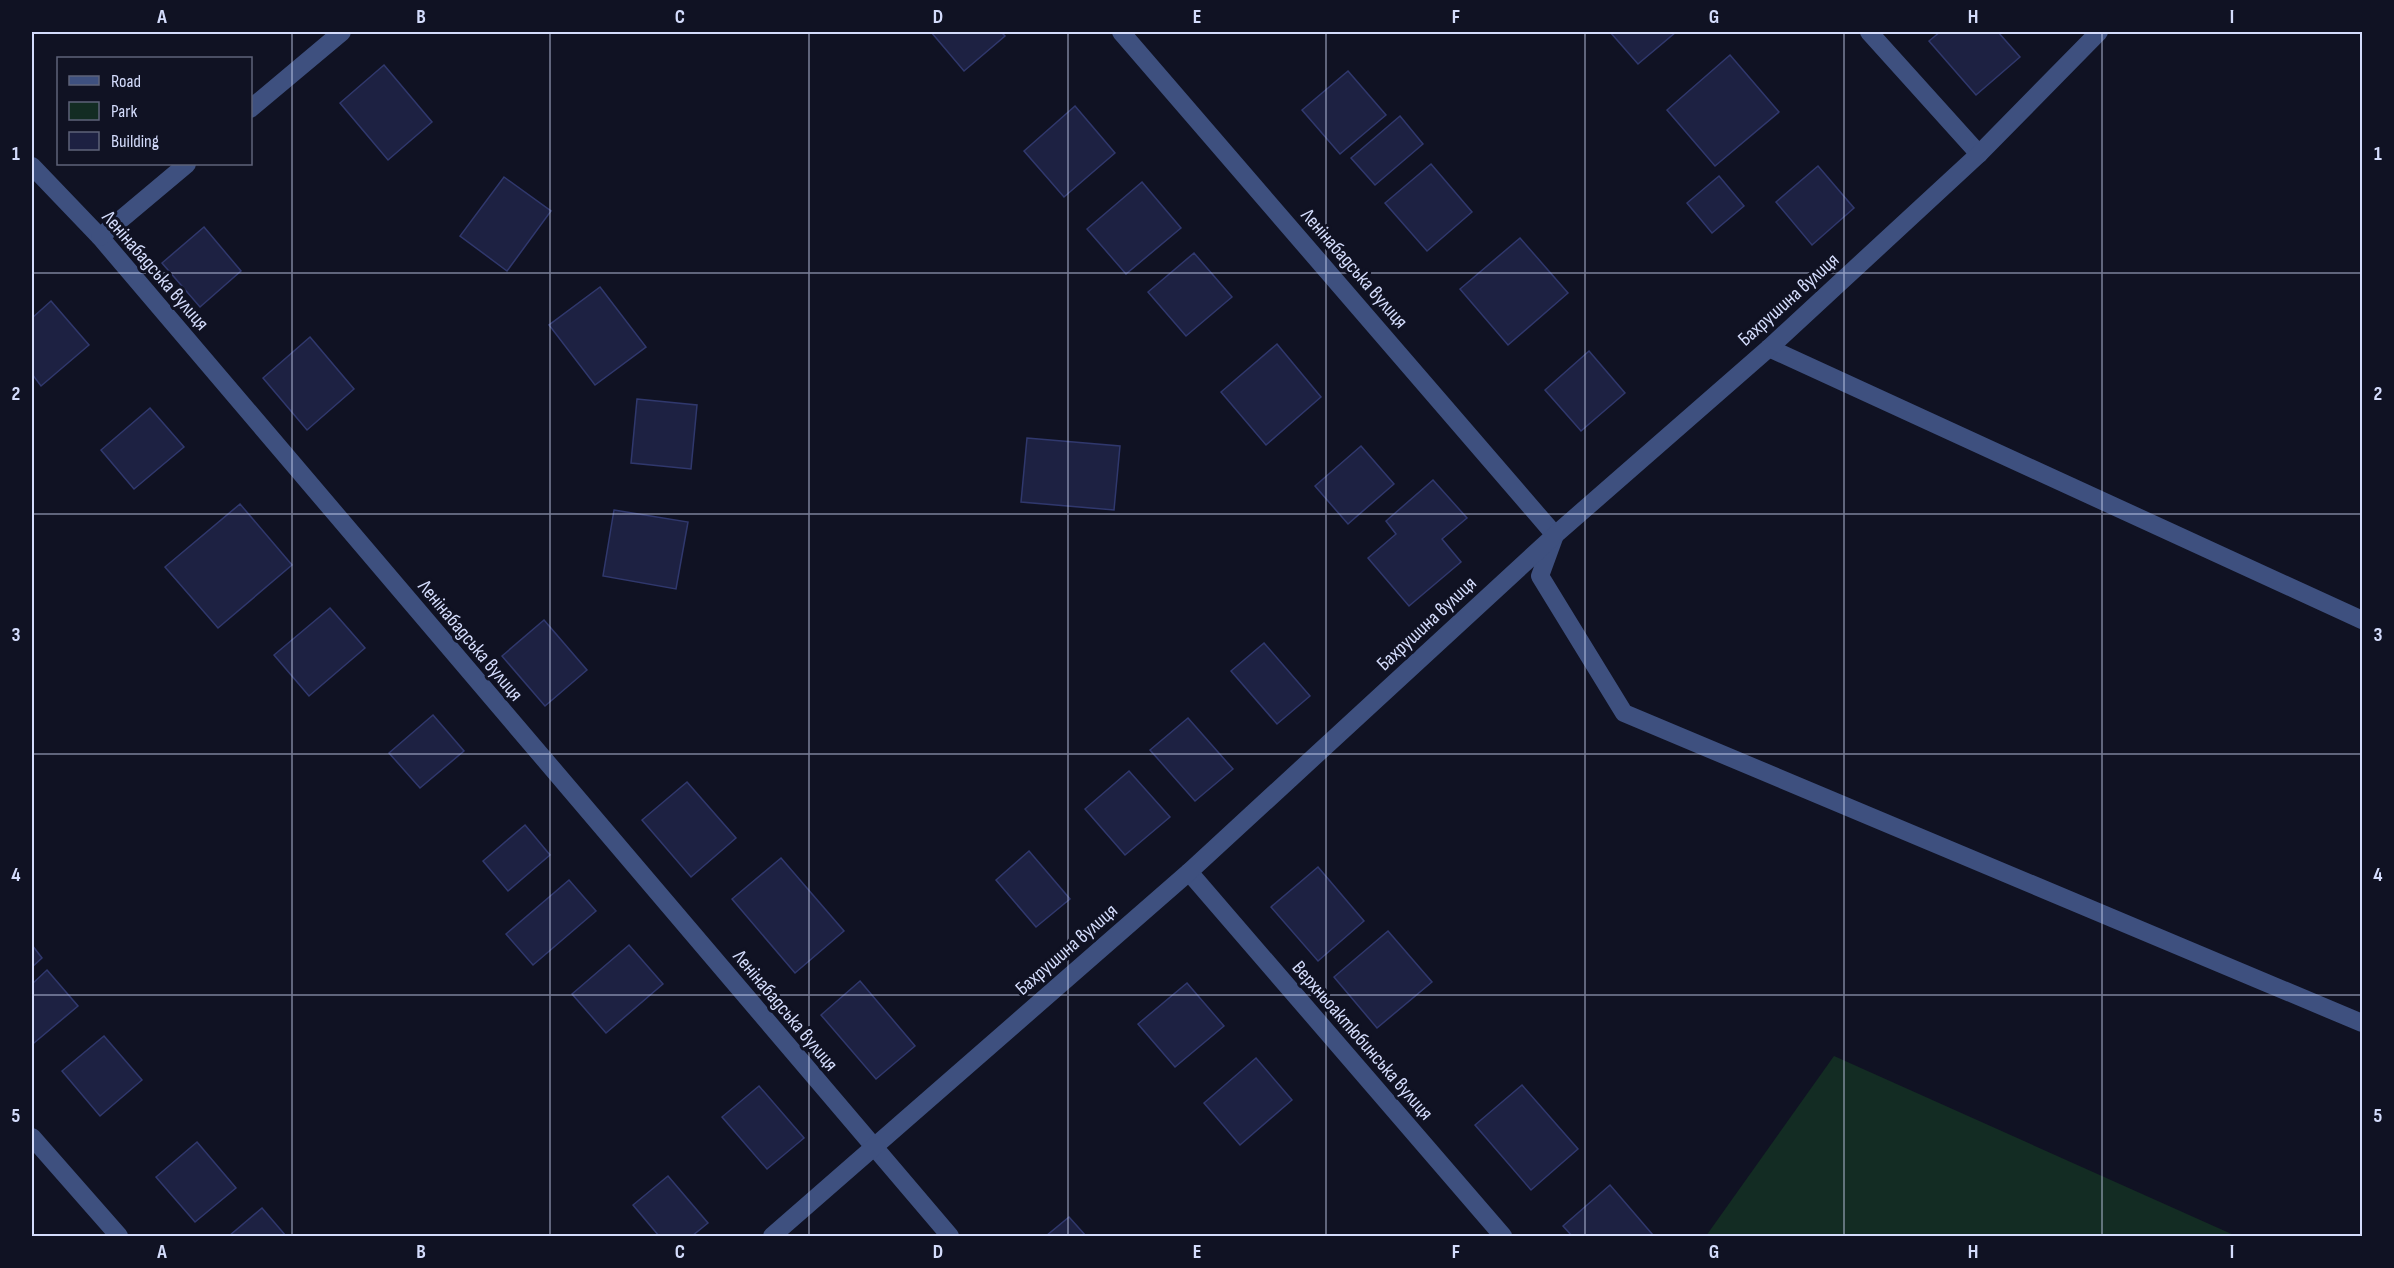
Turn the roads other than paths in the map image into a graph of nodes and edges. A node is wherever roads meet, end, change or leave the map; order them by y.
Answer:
1 (342, 32) edge
2 (1121, 32) edge
3 (1869, 32) edge
4 (2099, 32) edge
5 (252, 107) edge
6 (1979, 154) junction
7 (185, 165) edge
8 (32, 166) edge
9 (100, 237) junction
10 (1769, 348) junction
11 (1555, 535) junction
12 (2362, 620) edge
13 (1189, 872) junction
14 (2362, 1023) edge
15 (32, 1137) edge
16 (873, 1146) junction
17 (119, 1236) edge
18 (772, 1236) edge
19 (950, 1236) edge
20 (1503, 1236) edge

1 - 5 street
2 - 11 street, Ленінабадська вулиця
3 - 6 street
4 - 6 street, Бахрушина вулиця
6 - 10 street, Бахрушина вулиця
7 - 9 street
8 - 9 street, Ленінабадська вулиця
9 - 16 street, Ленінабадська вулиця
10 - 11 street, Бахрушина вулиця
10 - 12 street
11 - 13 street, Бахрушина вулиця
11 - 14 street
13 - 16 street, Бахрушина вулиця
13 - 20 street, Верхньоактюбинська вулиця
15 - 17 street
16 - 18 street, Бахрушина вулиця
16 - 19 street

